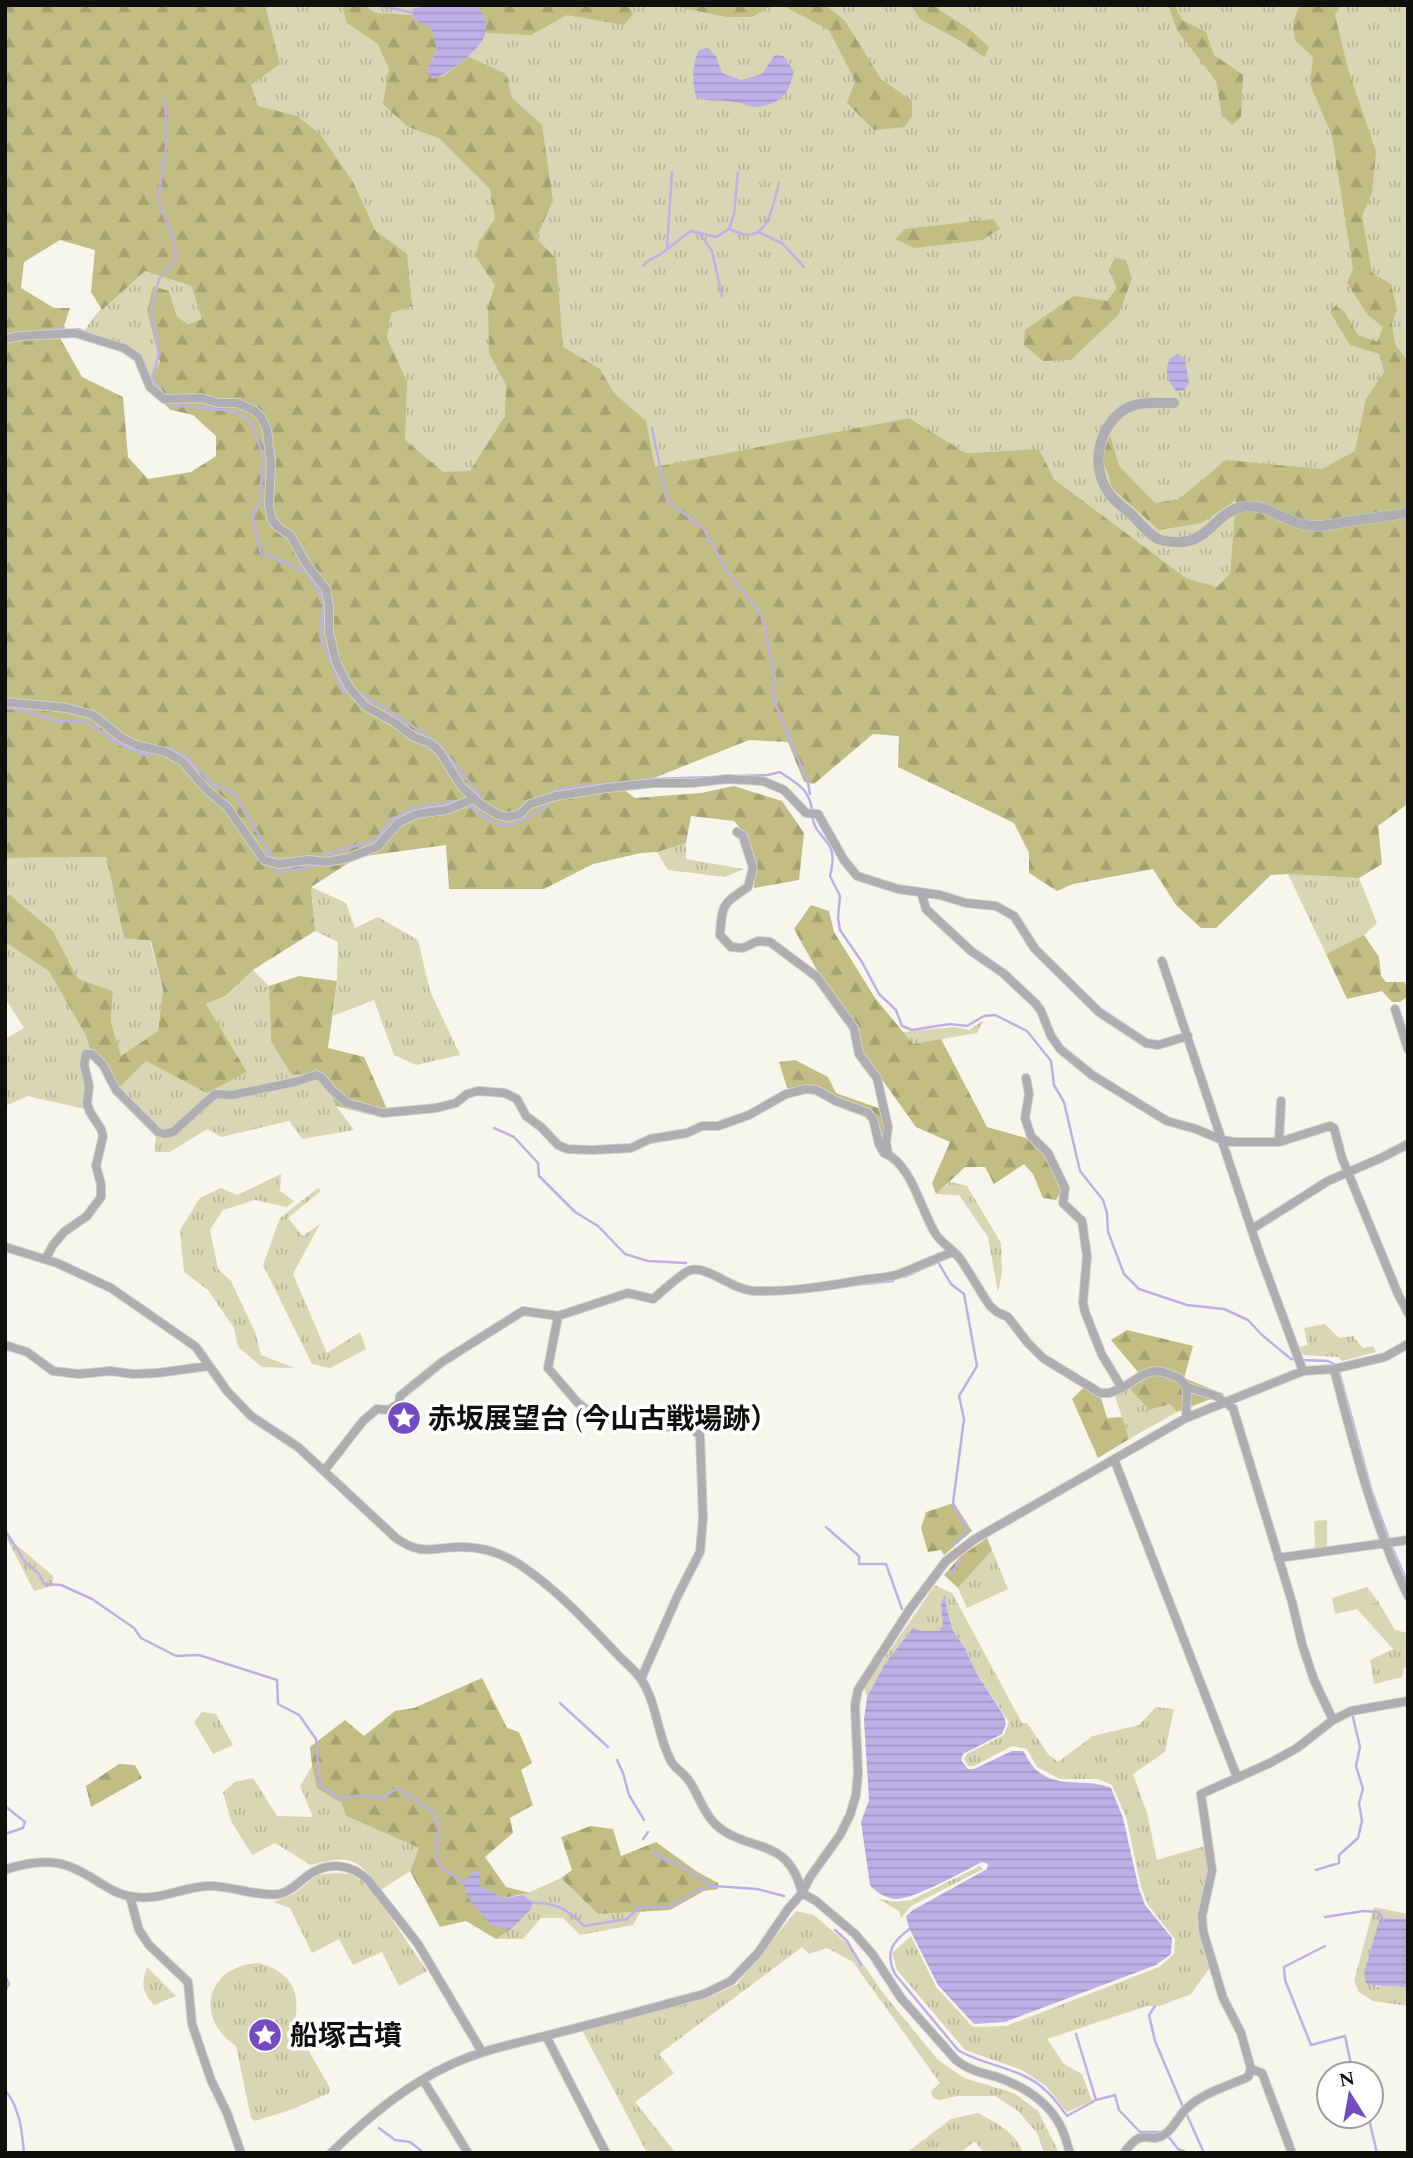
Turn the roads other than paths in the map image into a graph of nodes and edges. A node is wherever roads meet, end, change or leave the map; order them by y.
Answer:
1 (5, 339) edge
2 (1174, 403) dead end
3 (1408, 512) edge
4 (5, 702) edge
5 (477, 802) junction
6 (737, 832) dead end
7 (921, 892) junction
8 (1162, 961) dead end
9 (1395, 1009) dead end
10 (1406, 1029) edge
11 (1188, 1036) junction
12 (1408, 1049) edge
13 (1026, 1078) dead end
14 (1281, 1101) dead end
15 (1222, 1140) junction
16 (1279, 1142) junction
17 (1408, 1144) edge
18 (888, 1154) junction
19 (1348, 1174) junction
20 (1252, 1229) junction
21 (5, 1247) edge
22 (954, 1252) junction
23 (46, 1258) junction
24 (1408, 1313) edge
25 (558, 1315) junction
26 (1408, 1344) edge
27 (5, 1345) edge
28 (209, 1366) junction
29 (1302, 1368) junction
30 (1334, 1369) junction
31 (1187, 1387) junction
32 (1122, 1388) junction
33 (1226, 1403) junction
34 (1186, 1418) junction
35 (1114, 1459) junction
36 (324, 1471) junction
37 (1408, 1540) edge
38 (1385, 1544) junction
39 (1278, 1558) junction
40 (1408, 1596) edge
41 (641, 1679) junction
42 (1408, 1701) edge
43 (1333, 1720) junction
44 (1237, 1777) junction
45 (5, 1870) edge
46 (802, 1893) junction
47 (130, 1897) junction
48 (546, 2036) junction
49 (482, 2052) junction
50 (1251, 2069) junction
51 (423, 2080) junction
52 (241, 2153) edge
53 (331, 2153) edge
54 (468, 2153) edge
55 (606, 2153) edge
56 (1070, 2153) edge
57 (1124, 2153) edge
58 (1292, 2153) edge

1 - 5 street
2 - 3 street
4 - 5 street
5 - 7 street
6 - 18 street
7 - 11 street
7 - 15 street
8 - 11 street
9 - 10 street
10 - 12 street
11 - 15 street
13 - 32 street
14 - 16 street
15 - 16 street
15 - 20 street
16 - 19 street
17 - 19 street
18 - 22 street
18 - 23 street
19 - 20 street
19 - 24 street
20 - 29 street
21 - 23 street
22 - 25 street
22 - 32 street
23 - 28 street
25 - 36 street
25 - 41 street
26 - 30 street
27 - 28 street
28 - 36 street
29 - 30 street
29 - 33 street
30 - 38 street
31 - 32 street
31 - 33 street
31 - 34 street
33 - 34 street
33 - 39 street
34 - 35 street
35 - 44 street
35 - 46 street
36 - 41 street
37 - 38 street
38 - 39 street
38 - 40 street
39 - 43 street
41 - 46 street
42 - 43 street
43 - 44 street
44 - 50 street
45 - 47 street
46 - 48 street
46 - 56 street
47 - 49 street
47 - 52 street
48 - 49 street
48 - 55 street
49 - 51 street
50 - 57 street
50 - 58 street
51 - 53 street
51 - 54 street

